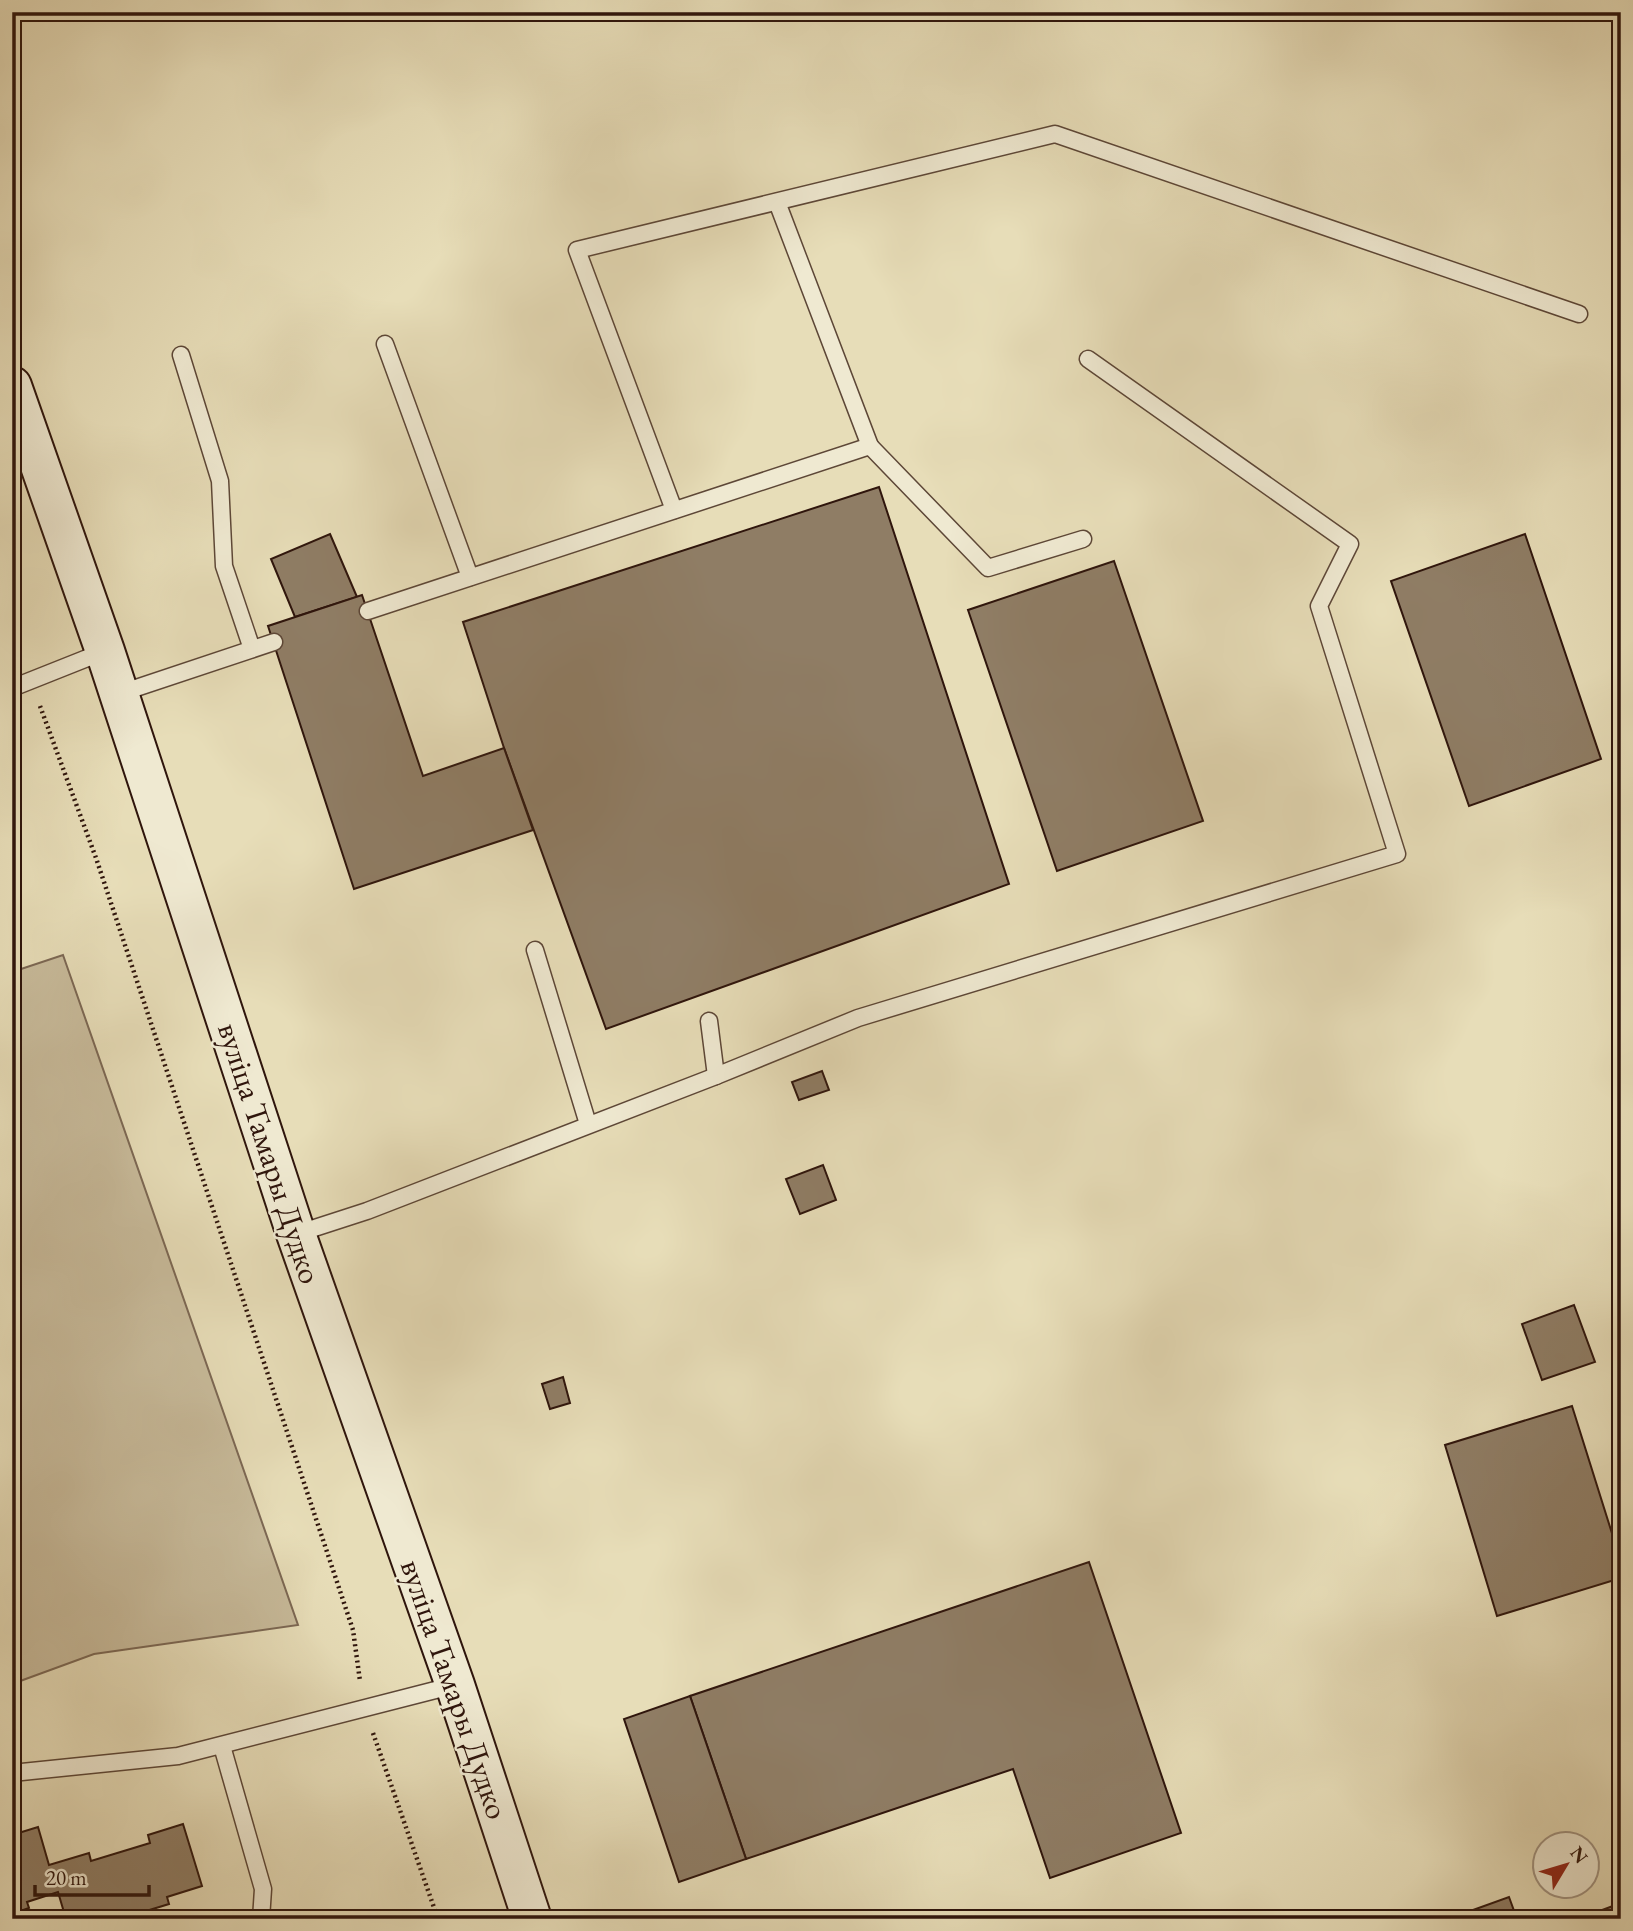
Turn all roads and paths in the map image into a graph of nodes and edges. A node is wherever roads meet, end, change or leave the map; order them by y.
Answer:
1 (776, 202) junction
2 (1579, 314) dead end
3 (385, 344) dead end
4 (181, 355) dead end
5 (1088, 359) dead end
6 (12, 386) edge
7 (870, 446) junction
8 (674, 510) junction
9 (1083, 539) dead end
10 (470, 577) junction
11 (368, 611) dead end
12 (12, 629) edge
13 (274, 642) dead end
14 (252, 649) junction
15 (105, 651) junction
16 (30, 680) junction
17 (12, 688) edge
18 (118, 694) junction
19 (534, 950) dead end
20 (709, 1021) dead end
21 (716, 1076) junction
22 (588, 1124) junction
23 (296, 1234) junction
24 (455, 1685) junction
25 (364, 1707) junction
26 (222, 1746) junction
27 (12, 1773) edge
28 (261, 1919) edge
29 (438, 1919) edge
30 (532, 1919) edge

1 - 2 lane
1 - 7 lane
1 - 8 lane
3 - 10 lane
4 - 14 lane
5 - 21 lane
6 - 15 street, вуліца Тамары Дудко
7 - 8 lane
7 - 9 lane
8 - 10 lane
10 - 11 lane
12 - 16 path
13 - 14 lane
14 - 18 lane
15 - 16 lane
15 - 18 street, вуліца Тамары Дудко
16 - 17 lane
16 - 25 path
18 - 23 street, вуліца Тамары Дудко
19 - 22 lane
20 - 21 lane
21 - 22 lane
22 - 23 lane
23 - 24 street, вуліца Тамары Дудко
24 - 25 lane
24 - 30 street, вуліца Тамары Дудко
25 - 26 lane
25 - 29 path
26 - 27 lane
26 - 28 lane

